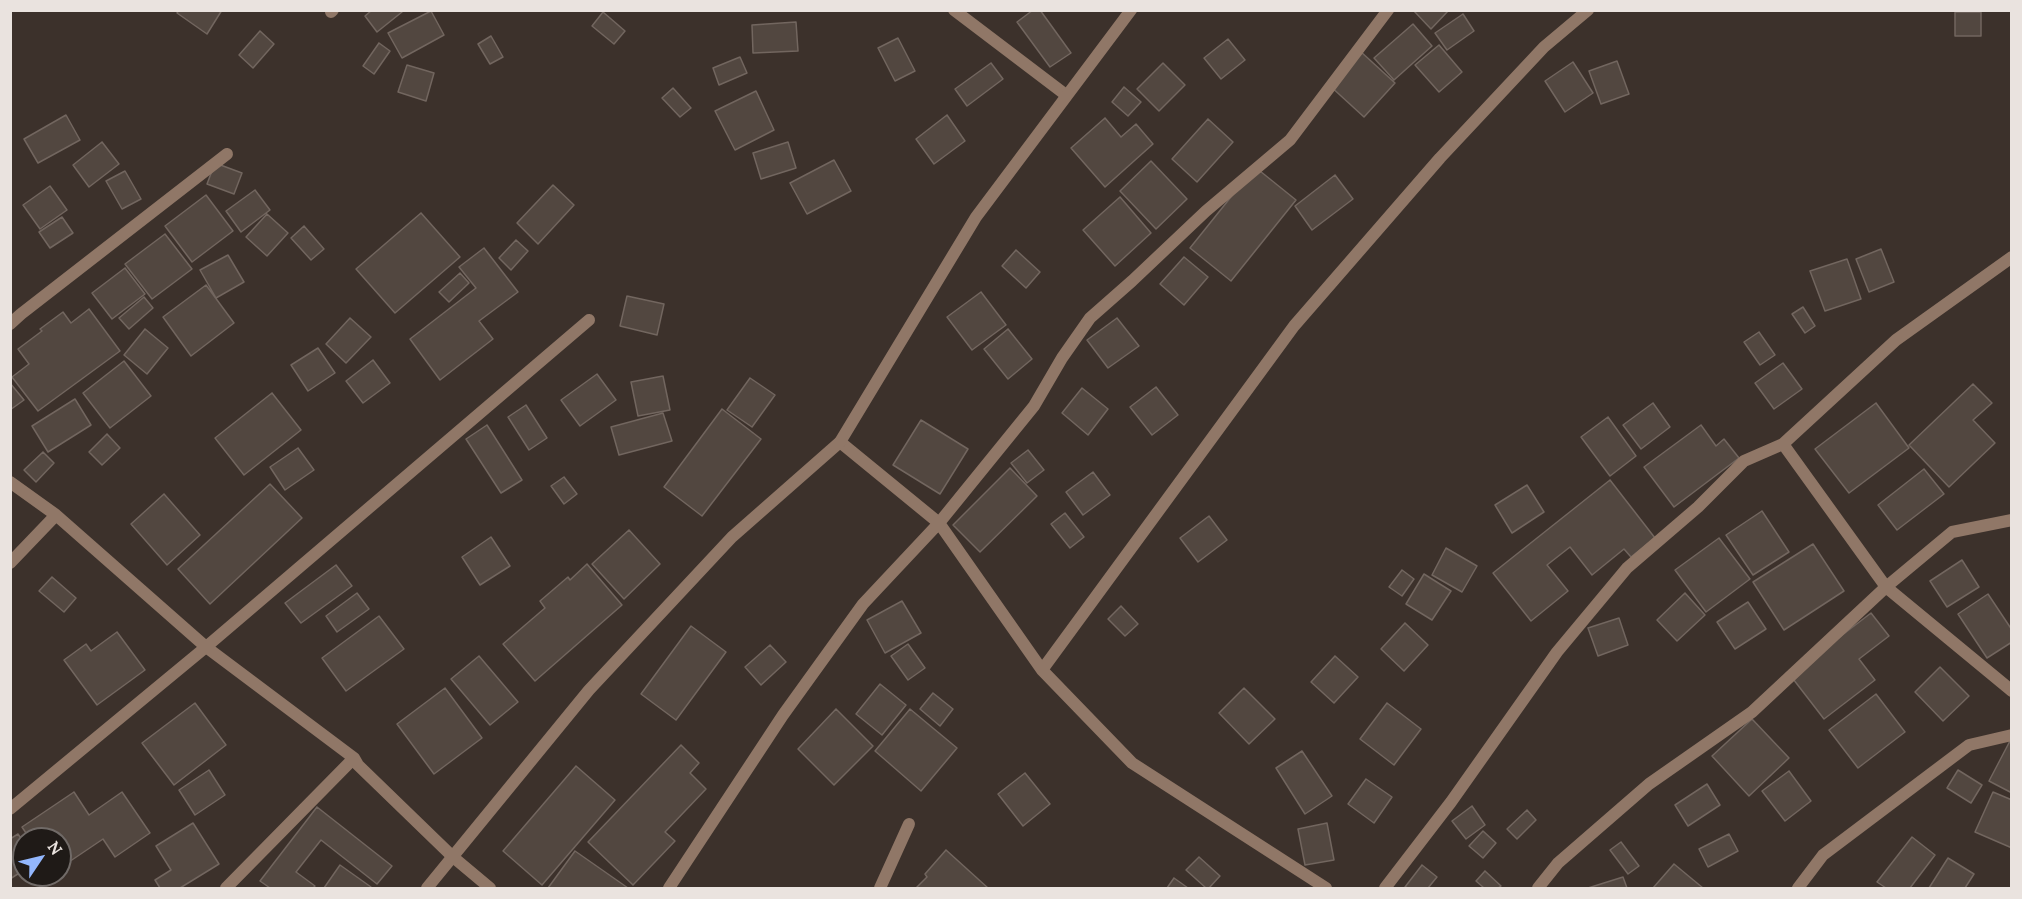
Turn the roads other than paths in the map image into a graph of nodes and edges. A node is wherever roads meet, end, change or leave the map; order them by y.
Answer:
1 (954, 10) edge
2 (1131, 10) edge
3 (1388, 10) edge
4 (1588, 10) edge
5 (1066, 95) junction
6 (227, 154) dead end
7 (2012, 258) edge
8 (589, 320) dead end
9 (10, 324) edge
10 (840, 442) junction
11 (1783, 444) junction
12 (10, 482) edge
13 (56, 515) junction
14 (2012, 520) edge
15 (939, 523) junction
16 (10, 563) edge
17 (1886, 587) junction
18 (206, 647) junction
19 (1042, 670) junction
20 (2012, 691) edge
21 (2012, 735) edge
22 (354, 758) junction
23 (10, 809) edge
24 (909, 824) dead end
25 (453, 856) junction
26 (226, 888) edge
27 (427, 888) edge
28 (490, 888) edge
29 (669, 888) edge
30 (880, 888) edge
31 (1326, 888) edge
32 (1385, 888) edge
33 (1538, 888) edge
34 (1798, 888) edge

1 - 5 street
2 - 5 street
3 - 15 street
4 - 19 street
5 - 10 street
6 - 9 street
7 - 11 street
8 - 18 street
10 - 15 street
10 - 25 street
11 - 17 street
11 - 32 street
12 - 13 street
13 - 16 street
13 - 18 street
14 - 17 street
15 - 19 street
15 - 29 street
17 - 20 street
17 - 33 street
18 - 22 street
18 - 23 street
19 - 31 street
21 - 34 street
22 - 25 street
22 - 26 street
24 - 30 street
25 - 27 street
25 - 28 street

